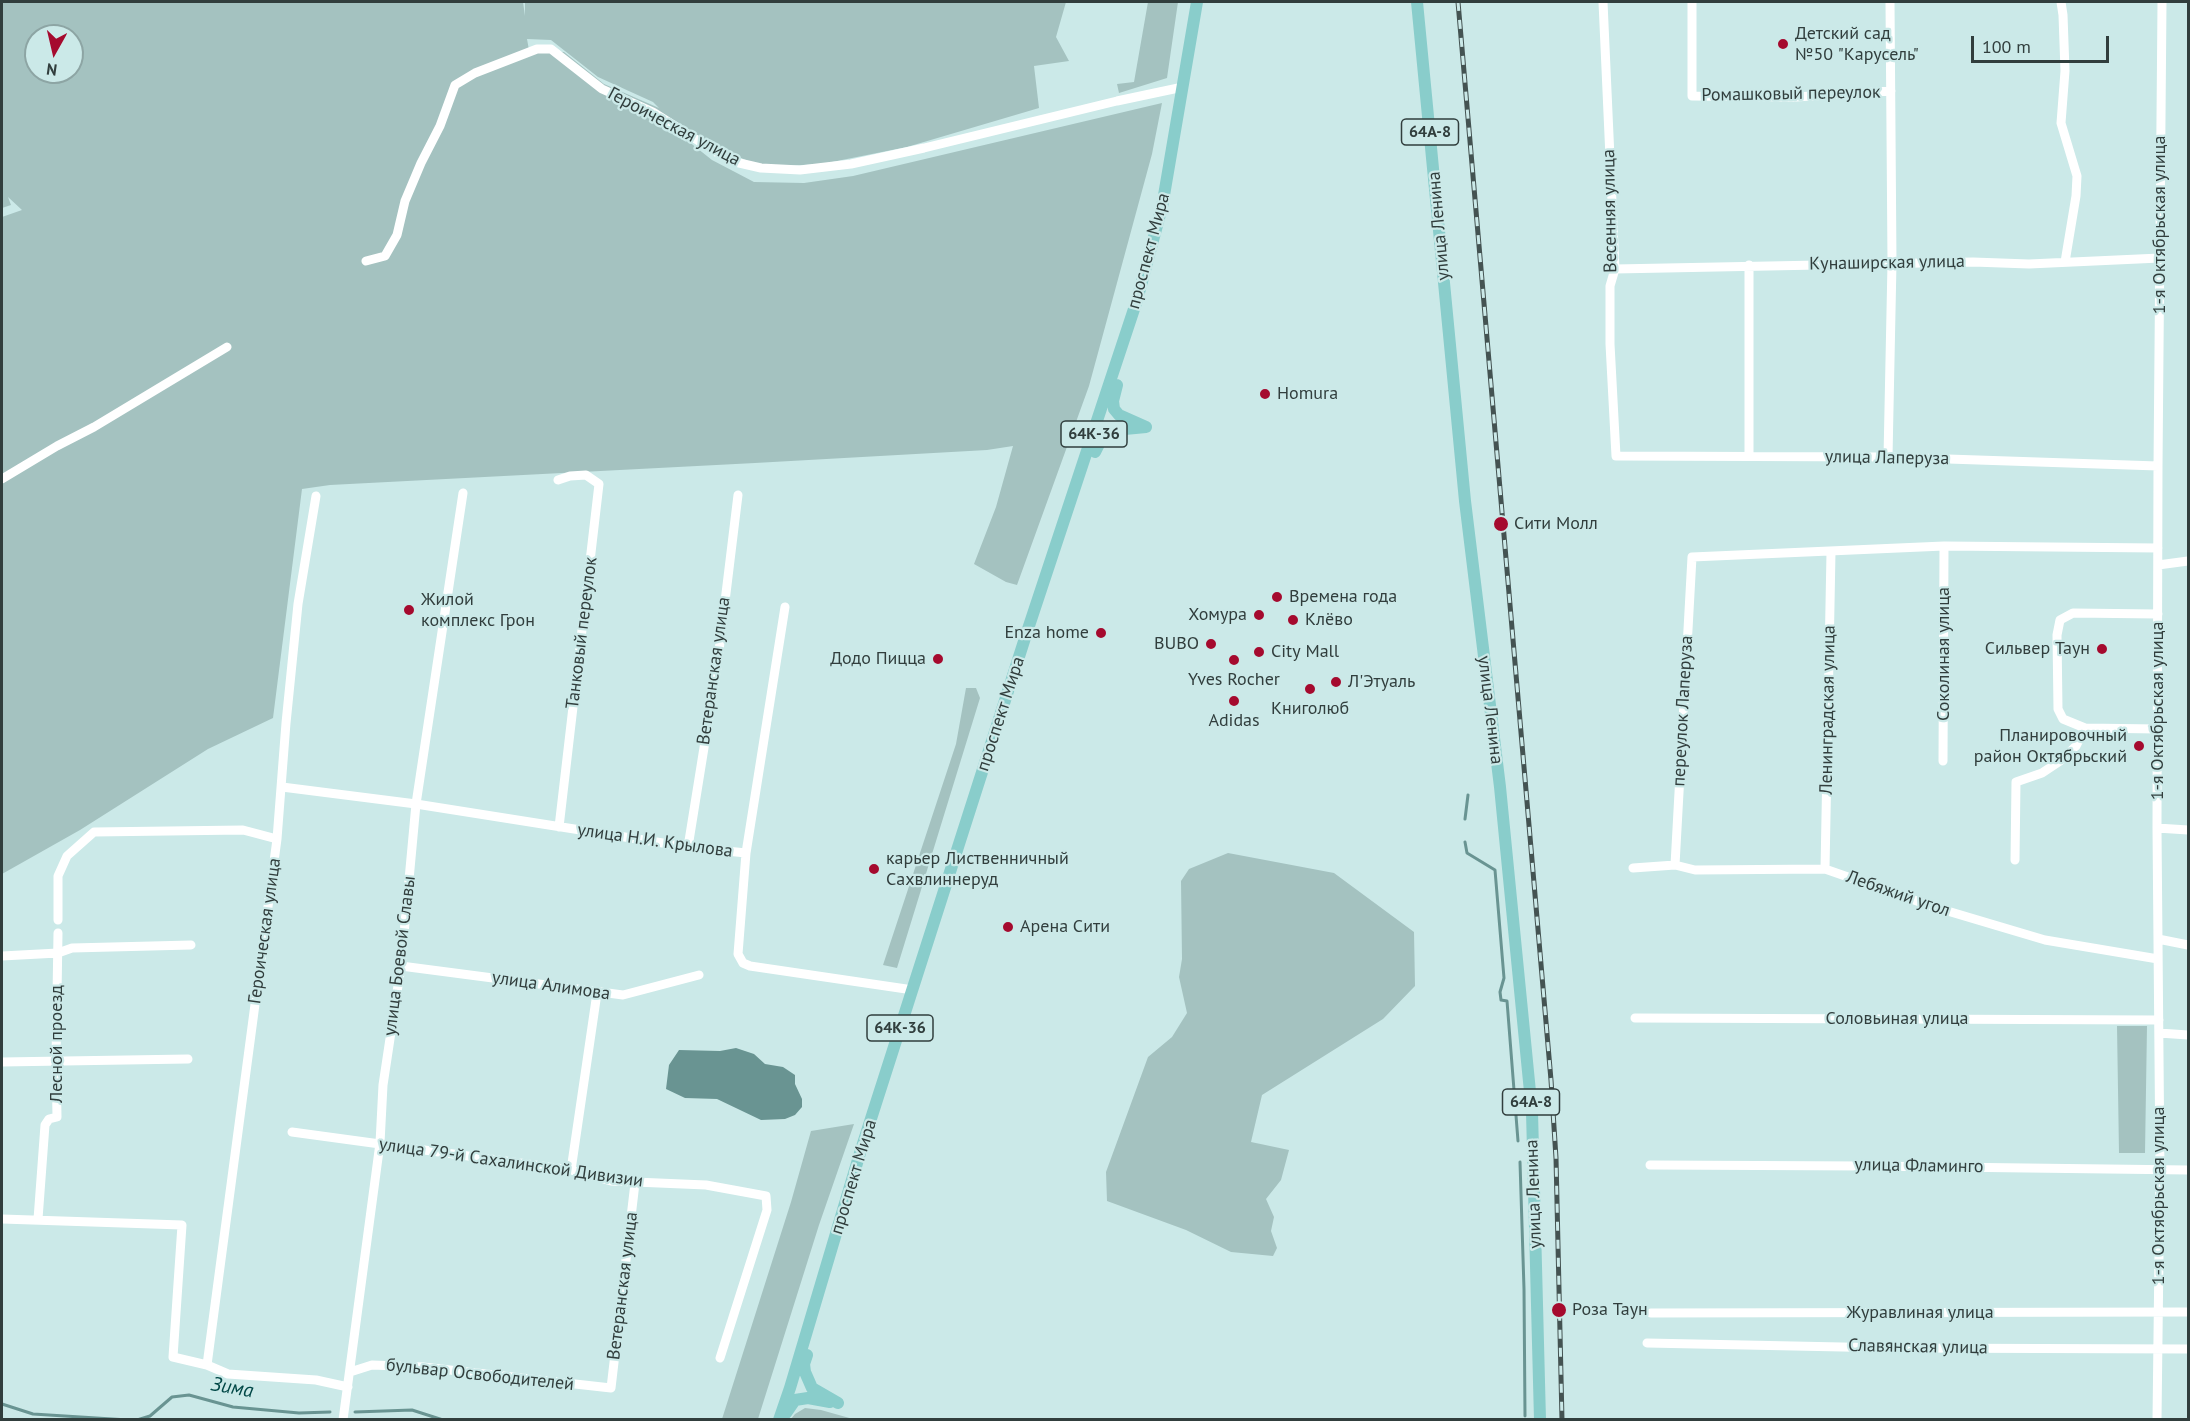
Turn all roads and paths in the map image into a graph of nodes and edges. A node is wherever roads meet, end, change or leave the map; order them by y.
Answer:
1 (1197, 2) edge
2 (1417, 2) edge
3 (1603, 2) edge
4 (1692, 2) edge
5 (1890, 2) edge
6 (2061, 2) edge
7 (2162, 2) edge
8 (1183, 87) junction
9 (1891, 91) junction
10 (2160, 258) junction
11 (366, 261) dead end
12 (2065, 262) junction
13 (1892, 263) junction
14 (1749, 265) junction
15 (1615, 268) junction
16 (227, 347) dead end
17 (1122, 348) junction
18 (1098, 420) junction
19 (1148, 427) junction
20 (1616, 456) joint
21 (1749, 456) junction
22 (1888, 457) junction
23 (2158, 466) junction
24 (2, 479) edge
25 (558, 480) dead end
26 (463, 493) dead end
27 (1074, 493) junction
28 (738, 495) dead end
29 (316, 496) dead end
30 (1944, 546) junction
31 (2158, 548) junction
32 (1831, 552) junction
33 (2188, 561) edge
34 (2158, 565) junction
35 (785, 607) dead end
36 (2158, 614) junction
37 (2085, 728) junction
38 (2158, 729) junction
39 (1943, 761) dead end
40 (282, 787) junction
41 (416, 804) junction
42 (559, 828) junction
43 (2157, 828) junction
44 (2188, 830) edge
45 (277, 839) junction
46 (688, 847) junction
47 (746, 853) junction
48 (2015, 860) dead end
49 (1675, 866) junction
50 (1633, 868) dead end
51 (1826, 869) junction
52 (58, 920) dead end
53 (58, 933) dead end
54 (2158, 939) junction
55 (191, 945) dead end
56 (2188, 945) edge
57 (57, 953) junction
58 (2, 956) edge
59 (2158, 959) junction
60 (401, 966) junction
61 (699, 975) dead end
62 (913, 990) junction
63 (597, 993) junction
64 (1635, 1018) dead end
65 (2159, 1020) junction
66 (2159, 1033) junction
67 (2188, 1035) edge
68 (188, 1059) dead end
69 (56, 1060) junction
70 (2, 1062) edge
71 (292, 1132) dead end
72 (380, 1143) junction
73 (1650, 1165) dead end
74 (571, 1170) junction
75 (2160, 1170) junction
76 (2188, 1170) edge
77 (634, 1183) junction
78 (2, 1219) edge
79 (38, 1219) junction
80 (815, 1304) junction
81 (2158, 1311) junction
82 (2188, 1312) edge
83 (1651, 1313) dead end
84 (1647, 1343) dead end
85 (2188, 1349) edge
86 (2158, 1350) junction
87 (720, 1358) dead end
88 (207, 1365) junction
89 (350, 1372) junction
90 (348, 1387) junction
91 (611, 1388) joint
92 (790, 1388) junction
93 (838, 1402) junction
94 (343, 1419) edge
95 (779, 1419) edge
96 (783, 1419) edge
97 (1540, 1419) edge
98 (2157, 1419) edge

1 - 8 main road, проспект Мира / 64К-36
2 - 97 main road, улица Ленина / 64А-8
3 - 15 street, Весенняя улица
4 - 9 street, Ромашковый переулок
5 - 9 street
6 - 12 street
7 - 10 street, 1-я Октябрьская улица
8 - 11 street, Героическая улица
8 - 17 main road, проспект Мира / 64К-36
9 - 13 street
10 - 12 street, Кунаширская улица
10 - 23 street, 1-я Октябрьская улица
12 - 13 street, Кунаширская улица
13 - 14 street, Кунаширская улица
13 - 22 street
14 - 15 street, Кунаширская улица
14 - 21 street
15 - 20 street, Весенняя улица
16 - 24 street
17 - 18 main road, проспект Мира / 64К-36
17 - 19 main road
18 - 19 main road
18 - 27 main road, проспект Мира / 64К-36
19 - 27 main road
20 - 21 street, улица Лаперуза
21 - 22 street, улица Лаперуза
22 - 23 street, улица Лаперуза
23 - 31 street, 1-я Октябрьская улица
25 - 42 street, Танковый переулок
26 - 41 street, улица Боевой Славы
27 - 62 main road, проспект Мира / 64К-36
28 - 46 street, Ветеранская улица
29 - 40 street, Героическая улица
30 - 31 street
30 - 32 street
30 - 39 street, Соколиная улица
31 - 34 street, 1-я Октябрьская улица
32 - 49 street, переулок Лаперуза
32 - 51 street, Ленинградская улица
33 - 34 street
34 - 36 street, 1-я Октябрьская улица
35 - 47 street
36 - 37 street
36 - 38 street, 1-я Октябрьская улица
37 - 38 street
37 - 48 street
38 - 43 street, 1-я Октябрьская улица
40 - 41 street, улица Н.И. Крылова
40 - 45 street, Героическая улица
41 - 42 street, улица Н.И. Крылова
41 - 60 street, улица Боевой Славы
42 - 46 street, улица Н.И. Крылова
43 - 44 street
43 - 54 street, 1-я Октябрьская улица
45 - 52 street
45 - 88 street, Героическая улица
46 - 47 street, улица Н.И. Крылова
47 - 62 street, улица Н.И. Крылова
49 - 50 street, Лебяжий угол
49 - 51 street, Лебяжий угол
51 - 59 street, Лебяжий угол
53 - 57 street, Лесной проезд
54 - 56 street
54 - 59 street, 1-я Октябрьская улица
55 - 57 street
57 - 58 street
57 - 69 street, Лесной проезд
59 - 65 street, 1-я Октябрьская улица
60 - 63 street, улица Алимова
60 - 72 street, улица Боевой Славы
61 - 63 street, улица Алимова
62 - 80 main road, проспект Мира / 64К-36
63 - 74 street
64 - 65 street, Соловьиная улица
65 - 66 street, 1-я Октябрьская улица
66 - 67 street
66 - 75 street, 1-я Октябрьская улица
68 - 69 street
69 - 70 street
69 - 79 street, Лесной проезд
71 - 72 street, улица 79-й Сахалинской Дивизии
72 - 74 street, улица 79-й Сахалинской Дивизии
72 - 89 street, улица Боевой Славы
73 - 75 street, улица Фламинго
74 - 77 street, улица 79-й Сахалинской Дивизии
75 - 76 street, улица Фламинго
75 - 81 street, 1-я Октябрьская улица
77 - 87 street, улица 79-й Сахалинской Дивизии
77 - 91 street, Ветеранская улица
78 - 79 street
79 - 88 street
80 - 92 main road, проспект Мира / 64К-36
80 - 93 main road
81 - 82 street, Журавлиная улица
81 - 83 street, Журавлиная улица
81 - 86 street, 1-я Октябрьская улица
84 - 86 street, Славянская улица
85 - 86 street, Славянская улица
86 - 98 street, 1-я Октябрьская улица
88 - 90 street
89 - 90 street, улица Боевой Славы
89 - 91 street, бульвар Освободителей
90 - 94 street, улица Боевой Славы
92 - 93 main road
92 - 95 main road, проспект Мира / 64К-36
93 - 96 main road

